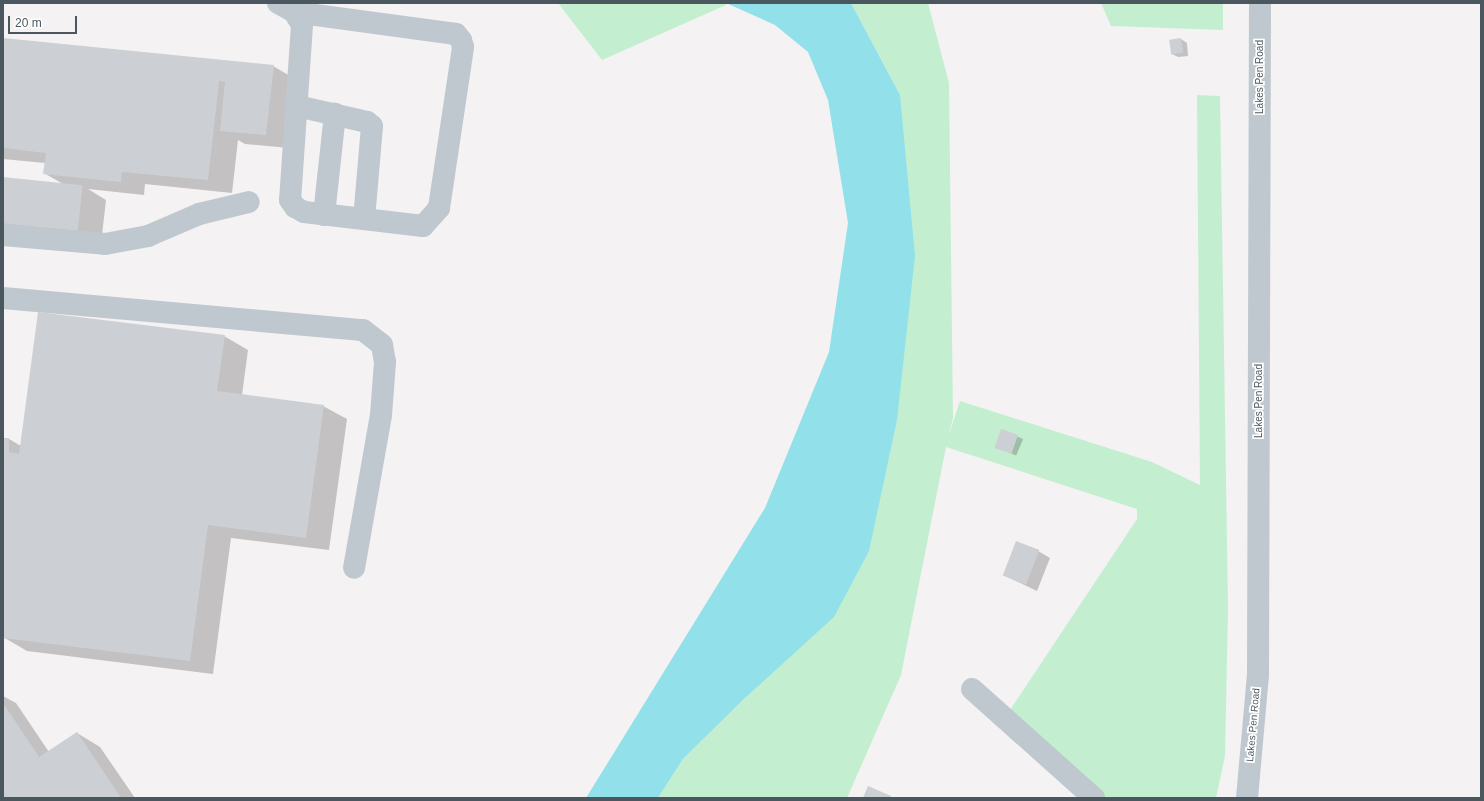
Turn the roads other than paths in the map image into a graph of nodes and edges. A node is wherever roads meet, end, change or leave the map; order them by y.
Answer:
1 (1260, 3) edge
2 (286, 8) edge
3 (297, 106) junction
4 (334, 114) junction
5 (248, 202) dead end
6 (324, 214) junction
7 (364, 219) junction
8 (3, 235) edge
9 (3, 298) edge
10 (354, 568) dead end
11 (972, 689) dead end
12 (1094, 798) edge
13 (1247, 798) edge

1 - 13 street, Lakes Pen Road
2 - 3 street
2 - 7 street
3 - 4 street
3 - 6 street
4 - 6 street
4 - 7 street
5 - 8 street
6 - 7 street
9 - 10 street
11 - 12 street

